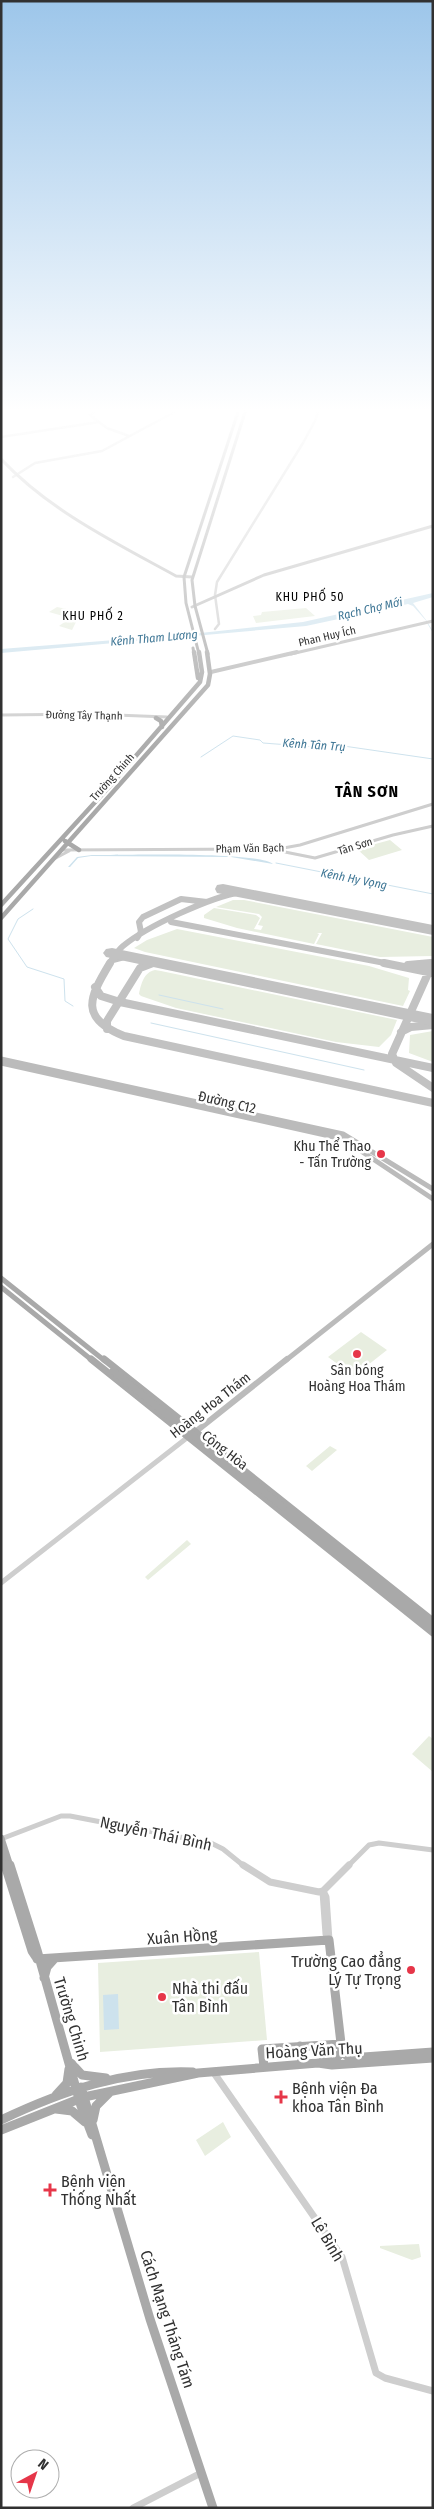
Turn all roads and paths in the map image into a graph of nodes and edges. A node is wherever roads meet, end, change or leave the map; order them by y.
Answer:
1 (90, 526) edge
2 (203, 526) edge
3 (203, 526) edge
4 (252, 526) edge
5 (433, 526) edge
6 (186, 579) junction
7 (215, 597) junction
8 (201, 602) joint
9 (193, 604) junction
10 (431, 622) edge
11 (215, 629) dead end
12 (194, 630) junction
13 (197, 640) junction
14 (200, 650) junction
15 (225, 668) junction
16 (218, 669) joint
17 (205, 671) junction
18 (1, 716) edge
19 (110, 716) junction
20 (156, 718) joint
21 (170, 720) junction
22 (145, 750) junction
23 (433, 804) edge
24 (433, 825) edge
25 (66, 842) junction
26 (55, 848) junction
27 (276, 849) junction
28 (76, 850) junction
29 (51, 862) junction
30 (1, 903) edge
31 (1, 913) edge
32 (1, 918) edge
33 (1, 1058) edge
34 (1, 1063) edge
35 (387, 1165) junction
36 (433, 1194) edge
37 (433, 1244) edge
38 (1, 1278) edge
39 (1, 1282) edge
40 (1, 1287) edge
41 (177, 1418) junction
42 (170, 1423) junction
43 (195, 1432) junction
44 (188, 1437) junction
45 (212, 1445) junction
46 (206, 1451) junction
47 (1, 1584) edge
48 (433, 1621) edge
49 (433, 1627) edge
50 (433, 1633) edge
51 (1, 1839) edge
52 (433, 1850) edge
53 (1, 1853) edge
54 (323, 1891) junction
55 (20, 1904) junction
56 (329, 1940) junction
57 (55, 1958) junction
58 (38, 1959) junction
59 (44, 1978) junction
60 (300, 2046) junction
61 (342, 2048) junction
62 (433, 2052) edge
63 (433, 2058) edge
64 (69, 2059) junction
65 (318, 2063) junction
66 (302, 2064) junction
67 (264, 2067) junction
68 (213, 2072) junction
69 (198, 2073) junction
70 (118, 2078) junction
71 (79, 2088) junction
72 (113, 2091) junction
73 (60, 2096) junction
74 (81, 2097) junction
75 (48, 2100) junction
76 (63, 2105) junction
77 (54, 2109) junction
78 (1, 2120) edge
79 (91, 2128) junction
80 (1, 2130) edge
81 (433, 2392) edge
82 (202, 2473) junction
83 (132, 2508) edge
84 (213, 2508) edge

1 - 6 main road
2 - 6 main road
3 - 6 main road
4 - 7 street
5 - 7 main road
6 - 9 main road
6 - 12 main road
7 - 8 main road
7 - 11 street
8 - 9 main road
9 - 12 main road
10 - 15 main road, Phan Huy Ích
12 - 13 main road
12 - 13 main road
13 - 14 main road
13 - 14 main road
14 - 17 main road
14 - 17 main road
14 - 17 main road
15 - 16 main road
15 - 17 main road
16 - 17 main road
17 - 21 main road, Trường Chinh
17 - 21 main road, Trường Chinh
18 - 19 street, Đường Tây Thạnh
19 - 20 street, Đường Tây Thạnh
19 - 21 street, Đường Tây Thạnh
20 - 21 main road
21 - 22 main road, Trường Chinh
21 - 22 main road, Trường Chinh
22 - 25 main road, Trường Chinh
22 - 26 main road, Trường Chinh
23 - 27 street, Phạm Văn Bạch
24 - 27 street, Tân Sơn
25 - 26 main road, Trường Chinh
25 - 28 main road
26 - 28 street, Phạm Văn Bạch
26 - 29 main road, Trường Chinh
26 - 30 main road, Trường Chinh
26 - 31 main road, Trường Chinh
27 - 28 street, Phạm Văn Bạch
28 - 29 street
29 - 32 main road, Trường Chinh
33 - 35 main road, Đường C12
34 - 35 main road, Đường C12
35 - 36 main road, Đường C12
35 - 36 main road, Đường C12
35 - 36 main road
37 - 43 main road, Hoàng Hoa Thám
38 - 41 main road, Cộng Hòa
39 - 49 main road, bridge
40 - 42 main road, Cộng Hòa
41 - 42 main road
41 - 43 main road, Cộng Hòa
42 - 44 main road, Cộng Hòa
43 - 44 main road, Hoàng Hoa Thám
43 - 45 main road, Cộng Hòa
44 - 46 main road, Cộng Hòa
44 - 47 street, Hoàng Hoa Thám
45 - 46 main road
45 - 48 main road, Cộng Hòa
46 - 50 main road, Cộng Hòa
51 - 54 street, Nguyễn Thái Bình
51 - 55 main road, Trường Chinh
52 - 54 street
53 - 55 main road, Trường Chinh
54 - 56 street
55 - 58 main road, Trường Chinh
56 - 57 main road, Xuân Hồng
56 - 61 main road
57 - 58 main road, Xuân Hồng
57 - 59 main road
58 - 59 main road, Trường Chinh
59 - 64 main road, Trường Chinh
60 - 61 main road, Hoàng Văn Thụ
60 - 66 main road
60 - 67 main road, Hoàng Văn Thụ
61 - 62 main road, Hoàng Văn Thụ
61 - 65 main road
63 - 65 main road, Hoàng Văn Thụ
64 - 70 main road
64 - 71 main road, Trường Chinh
64 - 75 main road
65 - 66 main road, Hoàng Văn Thụ
66 - 67 main road, Hoàng Văn Thụ
67 - 68 main road, Hoàng Văn Thụ
68 - 69 main road, Hoàng Văn Thụ
68 - 81 street, Lê Bình
69 - 70 main road, Hoàng Văn Thụ
69 - 72 main road, Hoàng Văn Thụ
70 - 71 main road, Hoàng Văn Thụ
71 - 73 main road, Hoàng Văn Thụ
71 - 74 main road, Trường Chinh
72 - 74 main road, Hoàng Văn Thụ
72 - 79 main road
73 - 75 main road, Hoàng Văn Thụ
73 - 76 main road
74 - 76 main road, Hoàng Văn Thụ
74 - 79 main road, Cách Mạng Tháng Tám
75 - 78 main road
76 - 77 main road, Hoàng Văn Thụ
77 - 79 main road
77 - 80 main road, Hoàng Văn Thụ
79 - 82 main road, Cách Mạng Tháng Tám
82 - 83 street
82 - 84 main road, Cách Mạng Tháng Tám

